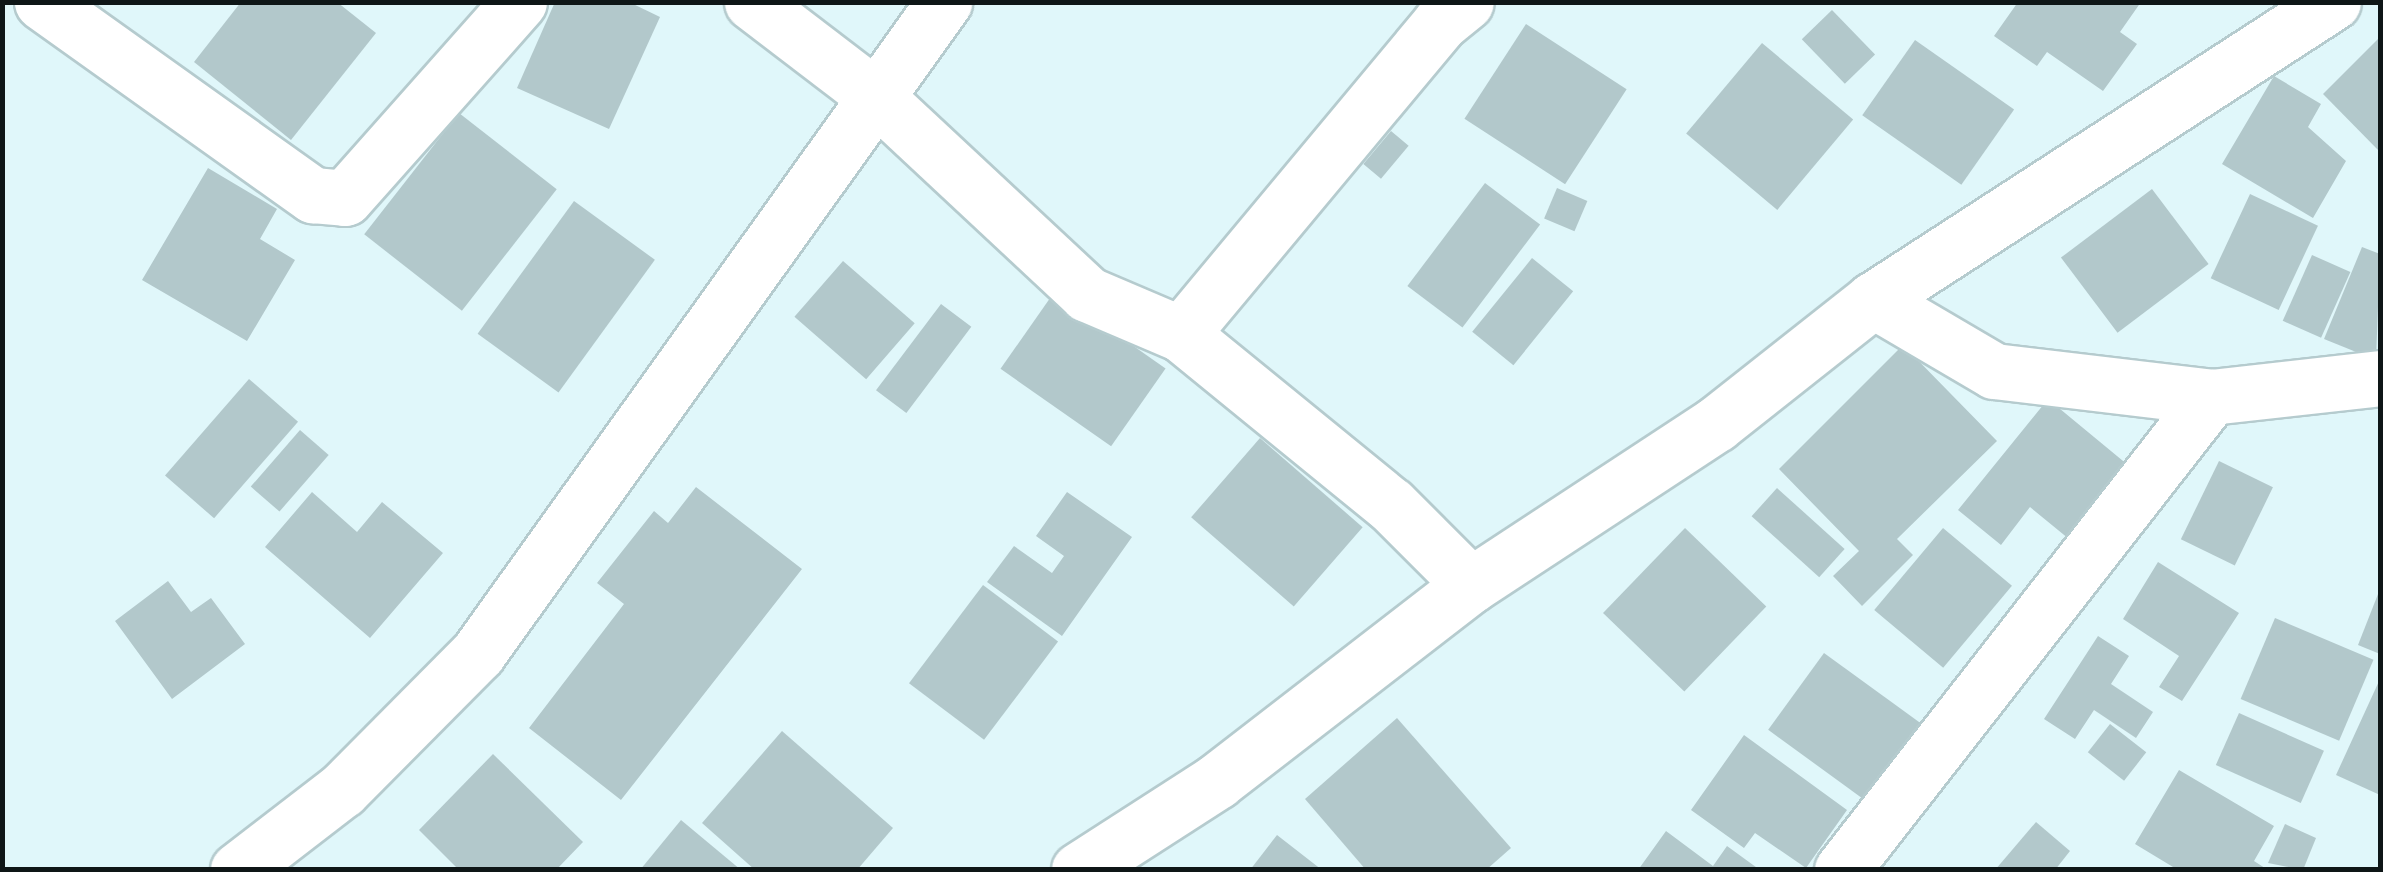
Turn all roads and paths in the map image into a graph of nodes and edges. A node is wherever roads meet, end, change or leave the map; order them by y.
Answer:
1 (42, 2) edge
2 (519, 2) edge
3 (752, 2) edge
4 (944, 2) edge
5 (1466, 2) edge
6 (2333, 2) edge
7 (875, 96) junction
8 (1873, 300) junction
9 (1181, 334) junction
10 (2380, 378) edge
11 (2211, 398) junction
12 (1471, 584) junction
13 (238, 870) edge
14 (1079, 870) edge
15 (1842, 870) edge

1 - 2 street
3 - 7 street
4 - 7 street
5 - 9 street
6 - 8 street
7 - 9 street
7 - 13 street
8 - 11 street
8 - 12 street
9 - 12 street
10 - 11 street
11 - 15 street
12 - 14 street

